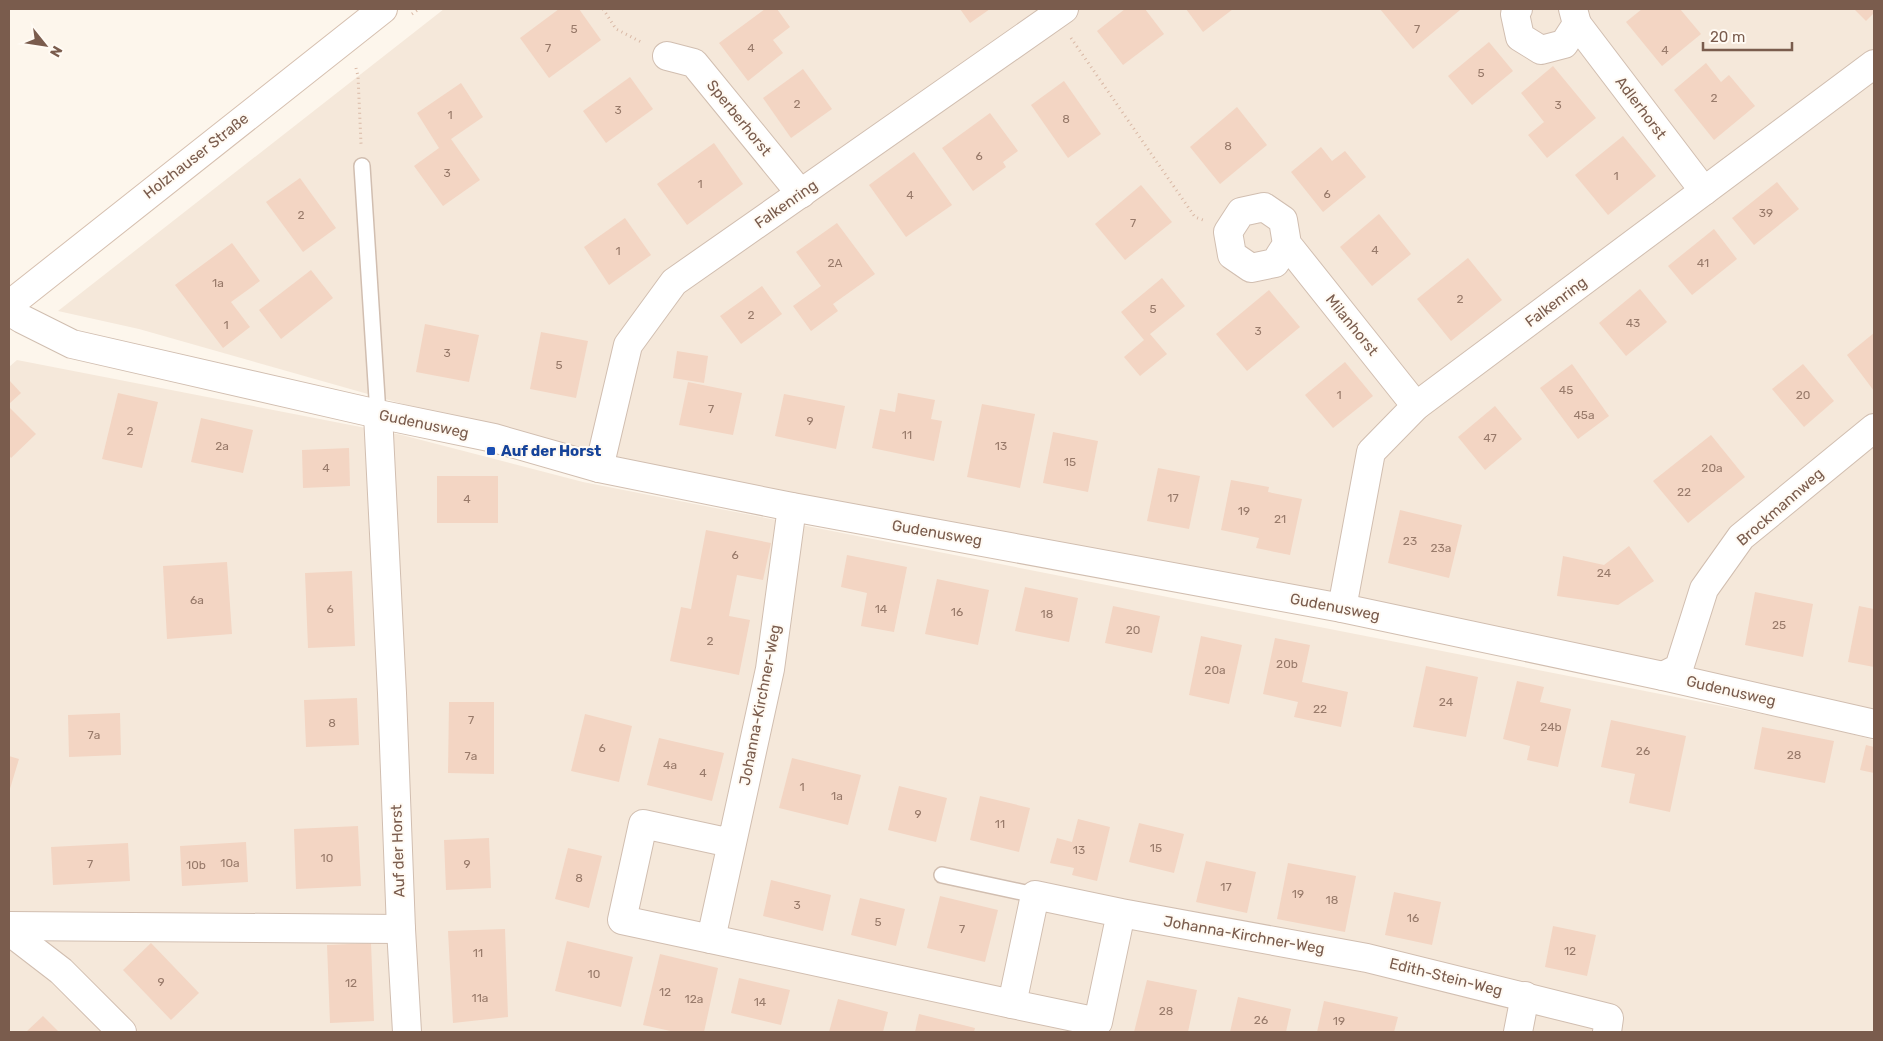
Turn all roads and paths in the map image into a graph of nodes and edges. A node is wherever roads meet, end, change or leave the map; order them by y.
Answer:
1 (603, 9) edge
2 (1518, 9) edge
3 (1056, 11) edge
4 (370, 13) edge
5 (1575, 16) edge
6 (667, 56) joint
7 (1874, 64) edge
8 (356, 66) dead end
9 (362, 166) joint
10 (1704, 191) junction
11 (801, 194) junction
12 (1228, 232) junction
13 (1287, 244) junction
14 (9, 305) edge
15 (9, 311) edge
16 (1416, 406) junction
17 (378, 414) junction
18 (1874, 428) edge
19 (599, 468) junction
20 (792, 507) junction
21 (1342, 608) junction
22 (1663, 676) junction
23 (1874, 724) edge
24 (731, 843) junction
25 (942, 875) dead end
26 (1035, 895) junction
27 (1121, 913) junction
28 (9, 926) edge
29 (401, 929) junction
30 (9, 931) edge
31 (711, 939) junction
32 (1367, 958) joint
33 (1525, 996) junction
34 (1012, 1004) junction
35 (1100, 1027) edge
36 (122, 1032) edge
37 (407, 1032) edge
38 (1518, 1032) edge
39 (1607, 1032) edge

1 - 6 path
2 - 5 street, Adlerhorst
3 - 11 street, Falkenring
3 - 12 path
4 - 14 street, Holzhauser Straße
5 - 10 street, Adlerhorst
6 - 11 street, Sperberhorst
7 - 10 street, Falkenring
8 - 9 path
9 - 17 lane
10 - 16 street, Falkenring
11 - 19 street, Falkenring
12 - 13 street
12 - 13 street, Milanhorst
13 - 16 street, Milanhorst
15 - 17 street, Gudenusweg
16 - 21 street, Falkenring
17 - 19 street, Gudenusweg
17 - 29 street, Auf der Horst
18 - 22 street, Brockmannweg
19 - 20 street, Gudenusweg
20 - 21 street, Gudenusweg
20 - 24 street, Johanna-Kirchner-Weg
21 - 22 street, Gudenusweg
22 - 23 street, Gudenusweg
24 - 31 street, Johanna-Kirchner-Weg
24 - 31 street
25 - 26 lane
26 - 27 street, Johanna-Kirchner-Weg
26 - 34 street
27 - 32 street, Johanna-Kirchner-Weg
27 - 35 street
28 - 29 street
29 - 37 street, Auf der Horst
30 - 36 street
31 - 34 street
32 - 33 street, Edith-Stein-Weg
33 - 38 street
33 - 39 street, Edith-Stein-Weg
34 - 35 street

